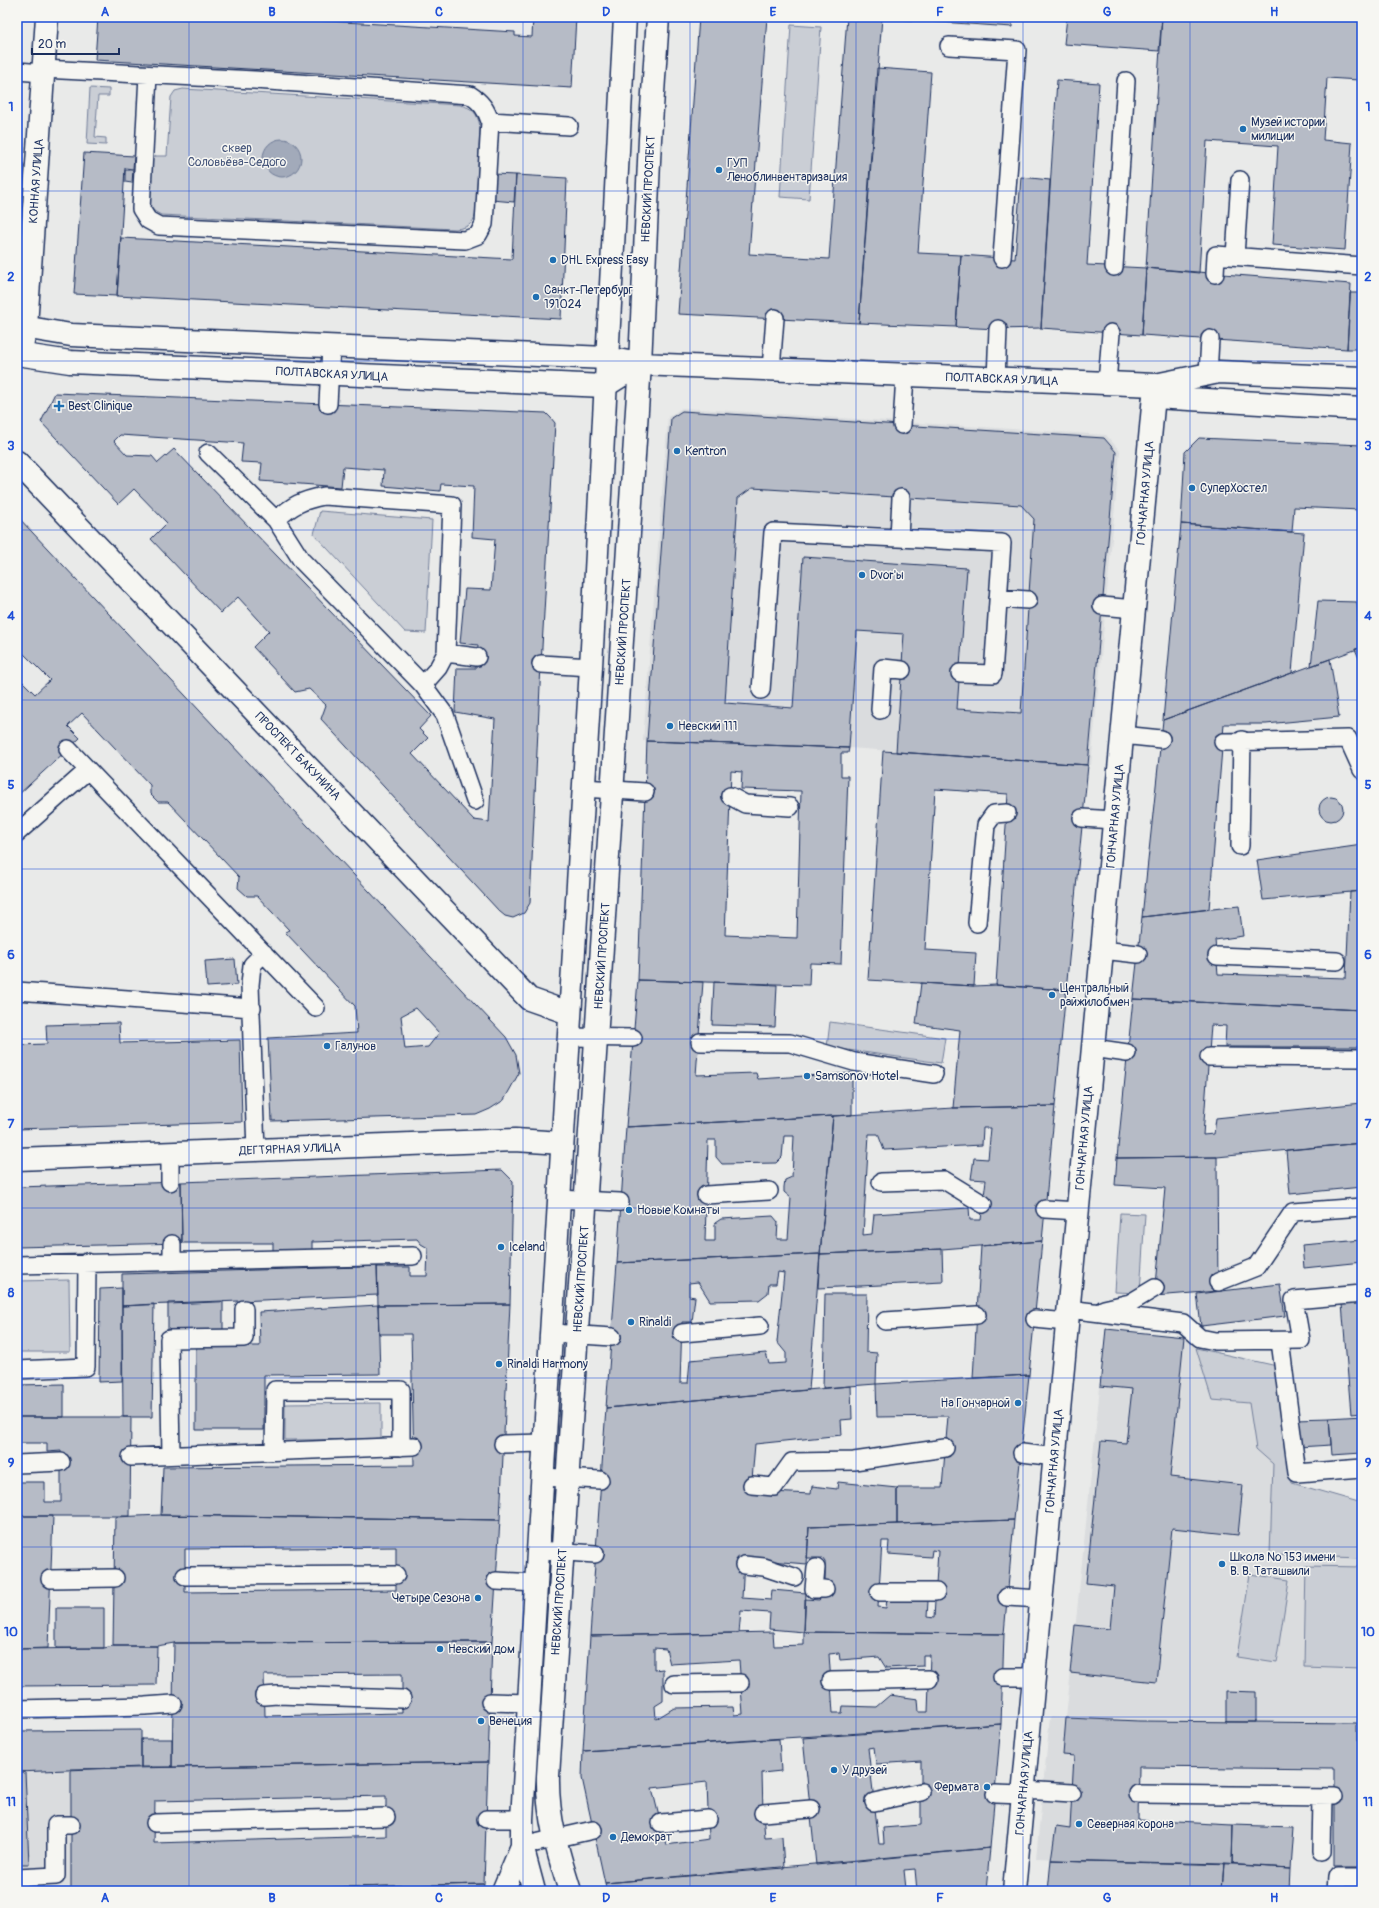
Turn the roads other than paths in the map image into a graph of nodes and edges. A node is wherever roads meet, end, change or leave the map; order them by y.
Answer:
1 (47, 17) edge
2 (625, 17) edge
3 (658, 17) edge
4 (949, 46) dead end
5 (17, 71) edge
6 (43, 71) junction
7 (148, 75) junction
8 (1126, 81) dead end
9 (490, 121) junction
10 (569, 126) dead end
11 (1240, 180) dead end
12 (1235, 256) junction
13 (1002, 258) dead end
14 (1362, 266) edge
15 (1114, 267) dead end
16 (1215, 274) dead end
17 (775, 318) dead end
18 (22, 326) edge
19 (998, 329) dead end
20 (1111, 333) dead end
21 (1210, 339) dead end
22 (331, 346) junction
23 (606, 358) junction
24 (18, 359) edge
25 (640, 364) junction
26 (771, 369) junction
27 (330, 374) junction
28 (1208, 374) junction
29 (905, 375) junction
30 (1362, 378) edge
31 (996, 379) junction
32 (1107, 383) junction
33 (605, 386) junction
34 (1154, 391) junction
35 (328, 404) dead end
36 (1362, 409) edge
37 (902, 425) dead end
38 (208, 453) dead end
39 (17, 462) edge
40 (901, 498) dead end
41 (276, 520) junction
42 (899, 538) junction
43 (998, 598) junction
44 (1028, 600) dead end
45 (1102, 606) dead end
46 (1134, 609) junction
47 (446, 653) junction
48 (477, 657) dead end
49 (541, 664) dead end
50 (591, 667) junction
51 (902, 670) dead end
52 (960, 673) dead end
53 (423, 685) junction
54 (761, 690) dead end
55 (880, 710) dead end
56 (1122, 735) junction
57 (1161, 739) dead end
58 (1242, 740) junction
59 (1223, 742) dead end
60 (68, 749) dead end
61 (88, 770) junction
62 (1362, 770) edge
63 (583, 788) junction
64 (613, 790) junction
65 (645, 792) dead end
66 (730, 796) dead end
67 (475, 801) dead end
68 (790, 807) dead end
69 (1007, 813) dead end
70 (1082, 818) dead end
71 (1114, 820) junction
72 (17, 833) edge
73 (1240, 846) dead end
74 (978, 923) dead end
75 (1102, 950) junction
76 (264, 953) junction
77 (1138, 954) dead end
78 (1217, 956) dead end
79 (1338, 961) dead end
80 (17, 991) edge
81 (252, 1008) junction
82 (316, 1008) dead end
83 (569, 1013) junction
84 (598, 1014) junction
85 (568, 1037) junction
86 (597, 1038) junction
87 (633, 1038) dead end
88 (700, 1042) dead end
89 (1093, 1048) junction
90 (1127, 1053) dead end
91 (1209, 1058) dead end
92 (1362, 1058) edge
93 (934, 1074) dead end
94 (562, 1143) junction
95 (256, 1151) junction
96 (170, 1154) junction
97 (17, 1159) edge
98 (170, 1182) dead end
99 (881, 1182) dead end
100 (769, 1191) dead end
101 (706, 1195) dead end
102 (559, 1199) junction
103 (586, 1200) junction
104 (620, 1202) dead end
105 (983, 1204) dead end
106 (1362, 1207) edge
107 (1045, 1209) dead end
108 (1078, 1212) junction
109 (172, 1244) dead end
110 (412, 1256) dead end
111 (172, 1260) junction
112 (87, 1262) junction
113 (17, 1265) edge
114 (1218, 1282) dead end
115 (1155, 1288) dead end
116 (1362, 1294) edge
117 (244, 1309) dead end
118 (1092, 1311) junction
119 (977, 1315) dead end
120 (1068, 1316) junction
121 (1035, 1319) dead end
122 (885, 1321) dead end
123 (760, 1326) dead end
124 (552, 1333) junction
125 (682, 1333) dead end
126 (577, 1335) junction
127 (612, 1337) dead end
128 (1280, 1341) junction
129 (17, 1370) edge
130 (545, 1443) junction
131 (503, 1444) dead end
132 (945, 1448) dead end
133 (274, 1450) junction
134 (1022, 1454) dead end
135 (171, 1455) junction
136 (131, 1457) dead end
137 (1055, 1457) junction
138 (61, 1462) dead end
139 (17, 1464) edge
140 (1362, 1468) edge
141 (542, 1477) junction
142 (567, 1478) junction
143 (600, 1480) dead end
144 (752, 1485) dead end
145 (538, 1550) junction
146 (562, 1551) junction
147 (595, 1554) dead end
148 (744, 1565) dead end
149 (816, 1568) dead end
150 (396, 1575) dead end
151 (185, 1576) dead end
152 (794, 1577) dead end
153 (115, 1578) dead end
154 (50, 1579) dead end
155 (496, 1581) dead end
156 (536, 1584) junction
157 (825, 1589) dead end
158 (879, 1592) dead end
159 (936, 1592) dead end
160 (1007, 1597) dead end
161 (1041, 1599) junction
162 (1002, 1677) dead end
163 (1034, 1677) junction
164 (929, 1679) dead end
165 (831, 1681) dead end
166 (740, 1683) dead end
167 (674, 1684) dead end
168 (264, 1696) dead end
169 (402, 1699) dead end
170 (490, 1702) dead end
171 (529, 1703) junction
172 (173, 1704) dead end
173 (17, 1709) edge
174 (921, 1792) dead end
175 (1023, 1792) junction
176 (1072, 1793) dead end
177 (995, 1794) dead end
178 (1138, 1794) dead end
179 (874, 1802) dead end
180 (810, 1809) dead end
181 (763, 1813) dead end
182 (386, 1817) dead end
183 (486, 1819) dead end
184 (522, 1819) junction
185 (708, 1819) dead end
186 (155, 1823) dead end
187 (661, 1823) dead end
188 (71, 1825) dead end
189 (593, 1830) dead end
190 (554, 1838) junction
191 (522, 1846) junction
192 (1321, 1852) dead end
193 (17, 1878) edge
194 (1362, 1878) edge
195 (503, 1891) edge
196 (534, 1891) edge
197 (570, 1891) edge
198 (1014, 1891) edge
199 (1337, 1891) edge

1 - 6 street, КОННАЯ УЛИЦА
2 - 23 street, НЕВСКИЙ ПРОСПЕКТ
3 - 25 street, НЕВСКИЙ ПРОСПЕКТ
4 - 13 lane
5 - 6 lane
6 - 7 lane
6 - 18 street, КОННАЯ УЛИЦА
7 - 9 lane
7 - 9 lane
8 - 15 lane
9 - 10 lane
11 - 12 lane
12 - 14 lane
12 - 16 lane
17 - 26 lane
18 - 22 street, ПОЛТАВСКАЯ УЛИЦА
18 - 24 street, КОННАЯ УЛИЦА
19 - 31 lane
20 - 32 lane
21 - 28 lane
22 - 23 street, ПОЛТАВСКАЯ УЛИЦА
22 - 27 lane
23 - 25 street, ПОЛТАВСКАЯ УЛИЦА
23 - 33 street, НЕВСКИЙ ПРОСПЕКТ
24 - 27 street, ПОЛТАВСКАЯ УЛИЦА
25 - 26 street, ПОЛТАВСКАЯ УЛИЦА
25 - 33 street
25 - 64 street, НЕВСКИЙ ПРОСПЕКТ
26 - 29 street, ПОЛТАВСКАЯ УЛИЦА
27 - 33 street, ПОЛТАВСКАЯ УЛИЦА
27 - 35 lane
28 - 30 street, ПОЛТАВСКАЯ УЛИЦА
28 - 34 street, ПОЛТАВСКАЯ УЛИЦА
29 - 31 street, ПОЛТАВСКАЯ УЛИЦА
29 - 37 lane
31 - 32 street, ПОЛТАВСКАЯ УЛИЦА
32 - 34 street, ПОЛТАВСКАЯ УЛИЦА
33 - 50 street, НЕВСКИЙ ПРОСПЕКТ
34 - 36 street, ПОЛТАВСКАЯ УЛИЦА
34 - 46 street, ГОНЧАРНАЯ УЛИЦА
38 - 41 lane
39 - 83 street, ПРОСПЕКТ БАКУНИНА
40 - 42 lane
41 - 47 lane
41 - 53 lane
42 - 43 lane
42 - 54 lane
43 - 44 lane
43 - 52 lane
45 - 46 lane
46 - 56 street, ГОНЧАРНАЯ УЛИЦА
47 - 48 lane
47 - 53 lane
49 - 50 lane
50 - 63 street, НЕВСКИЙ ПРОСПЕКТ
51 - 55 lane
53 - 67 lane
56 - 57 lane
56 - 71 street, ГОНЧАРНАЯ УЛИЦА
58 - 59 lane
58 - 62 lane
58 - 73 lane
60 - 61 lane
61 - 72 lane
61 - 76 lane
63 - 64 lane
63 - 83 street, НЕВСКИЙ ПРОСПЕКТ
64 - 65 lane
64 - 84 street, НЕВСКИЙ ПРОСПЕКТ
66 - 68 lane
69 - 74 lane
70 - 71 lane
71 - 75 street, ГОНЧАРНАЯ УЛИЦА
75 - 77 lane
75 - 89 street, ГОНЧАРНАЯ УЛИЦА
76 - 81 lane
76 - 82 lane
78 - 79 lane
80 - 81 lane
81 - 95 lane
83 - 84 street, ПРОСПЕКТ БАКУНИНА
83 - 85 street, НЕВСКИЙ ПРОСПЕКТ
84 - 86 street, НЕВСКИЙ ПРОСПЕКТ
85 - 86 lane
85 - 94 street, НЕВСКИЙ ПРОСПЕКТ
86 - 87 lane
86 - 103 street, НЕВСКИЙ ПРОСПЕКТ
88 - 93 lane
89 - 90 lane
89 - 108 street, ГОНЧАРНАЯ УЛИЦА
91 - 92 lane
94 - 95 street, ДЕГТЯРНАЯ УЛИЦА
94 - 102 street, НЕВСКИЙ ПРОСПЕКТ
95 - 96 street, ДЕГТЯРНАЯ УЛИЦА
96 - 97 street, ДЕГТЯРНАЯ УЛИЦА
96 - 98 lane
99 - 105 lane
100 - 101 lane
102 - 103 lane
102 - 124 street, НЕВСКИЙ ПРОСПЕКТ
103 - 104 lane
103 - 126 street, НЕВСКИЙ ПРОСПЕКТ
106 - 114 lane
107 - 108 lane
108 - 120 street, ГОНЧАРНАЯ УЛИЦА
109 - 111 lane
110 - 111 lane
111 - 112 lane
112 - 113 lane
112 - 129 lane
115 - 118 lane
116 - 128 lane
117 - 135 lane
118 - 120 lane
118 - 128 lane
119 - 122 lane
120 - 121 lane
120 - 137 street, ГОНЧАРНАЯ УЛИЦА
123 - 125 lane
124 - 126 lane
124 - 130 street, НЕВСКИЙ ПРОСПЕКТ
126 - 127 lane
126 - 142 street, НЕВСКИЙ ПРОСПЕКТ
128 - 140 lane
130 - 131 lane
130 - 141 street, НЕВСКИЙ ПРОСПЕКТ
132 - 144 lane
133 - 133 lane
133 - 135 lane
134 - 137 lane
135 - 136 lane
137 - 161 street, ГОНЧАРНАЯ УЛИЦА
138 - 139 lane
141 - 142 lane
141 - 145 street, НЕВСКИЙ ПРОСПЕКТ
142 - 143 lane
142 - 146 street, НЕВСКИЙ ПРОСПЕКТ
145 - 146 lane
145 - 156 street, НЕВСКИЙ ПРОСПЕКТ
146 - 147 lane
146 - 190 street, НЕВСКИЙ ПРОСПЕКТ
148 - 152 lane
149 - 157 lane
150 - 151 lane
153 - 154 lane
155 - 156 lane
156 - 171 street, НЕВСКИЙ ПРОСПЕКТ
158 - 159 lane
160 - 161 lane
161 - 163 street, ГОНЧАРНАЯ УЛИЦА
162 - 163 lane
163 - 175 street, ГОНЧАРНАЯ УЛИЦА
164 - 165 lane
166 - 167 lane
168 - 169 lane
170 - 171 lane
171 - 184 street, НЕВСКИЙ ПРОСПЕКТ
172 - 173 lane
174 - 179 lane
175 - 176 lane
175 - 177 lane
175 - 198 street, ГОНЧАРНАЯ УЛИЦА
178 - 192 lane
180 - 181 lane
182 - 186 lane
183 - 184 lane
184 - 191 street, НЕВСКИЙ ПРОСПЕКТ
185 - 187 lane
188 - 193 lane
189 - 190 lane
190 - 191 lane
190 - 197 street, НЕВСКИЙ ПРОСПЕКТ
191 - 195 street, НЕВСКИЙ ПРОСПЕКТ
191 - 196 street, НЕВСКИЙ ПРОСПЕКТ
194 - 199 lane

